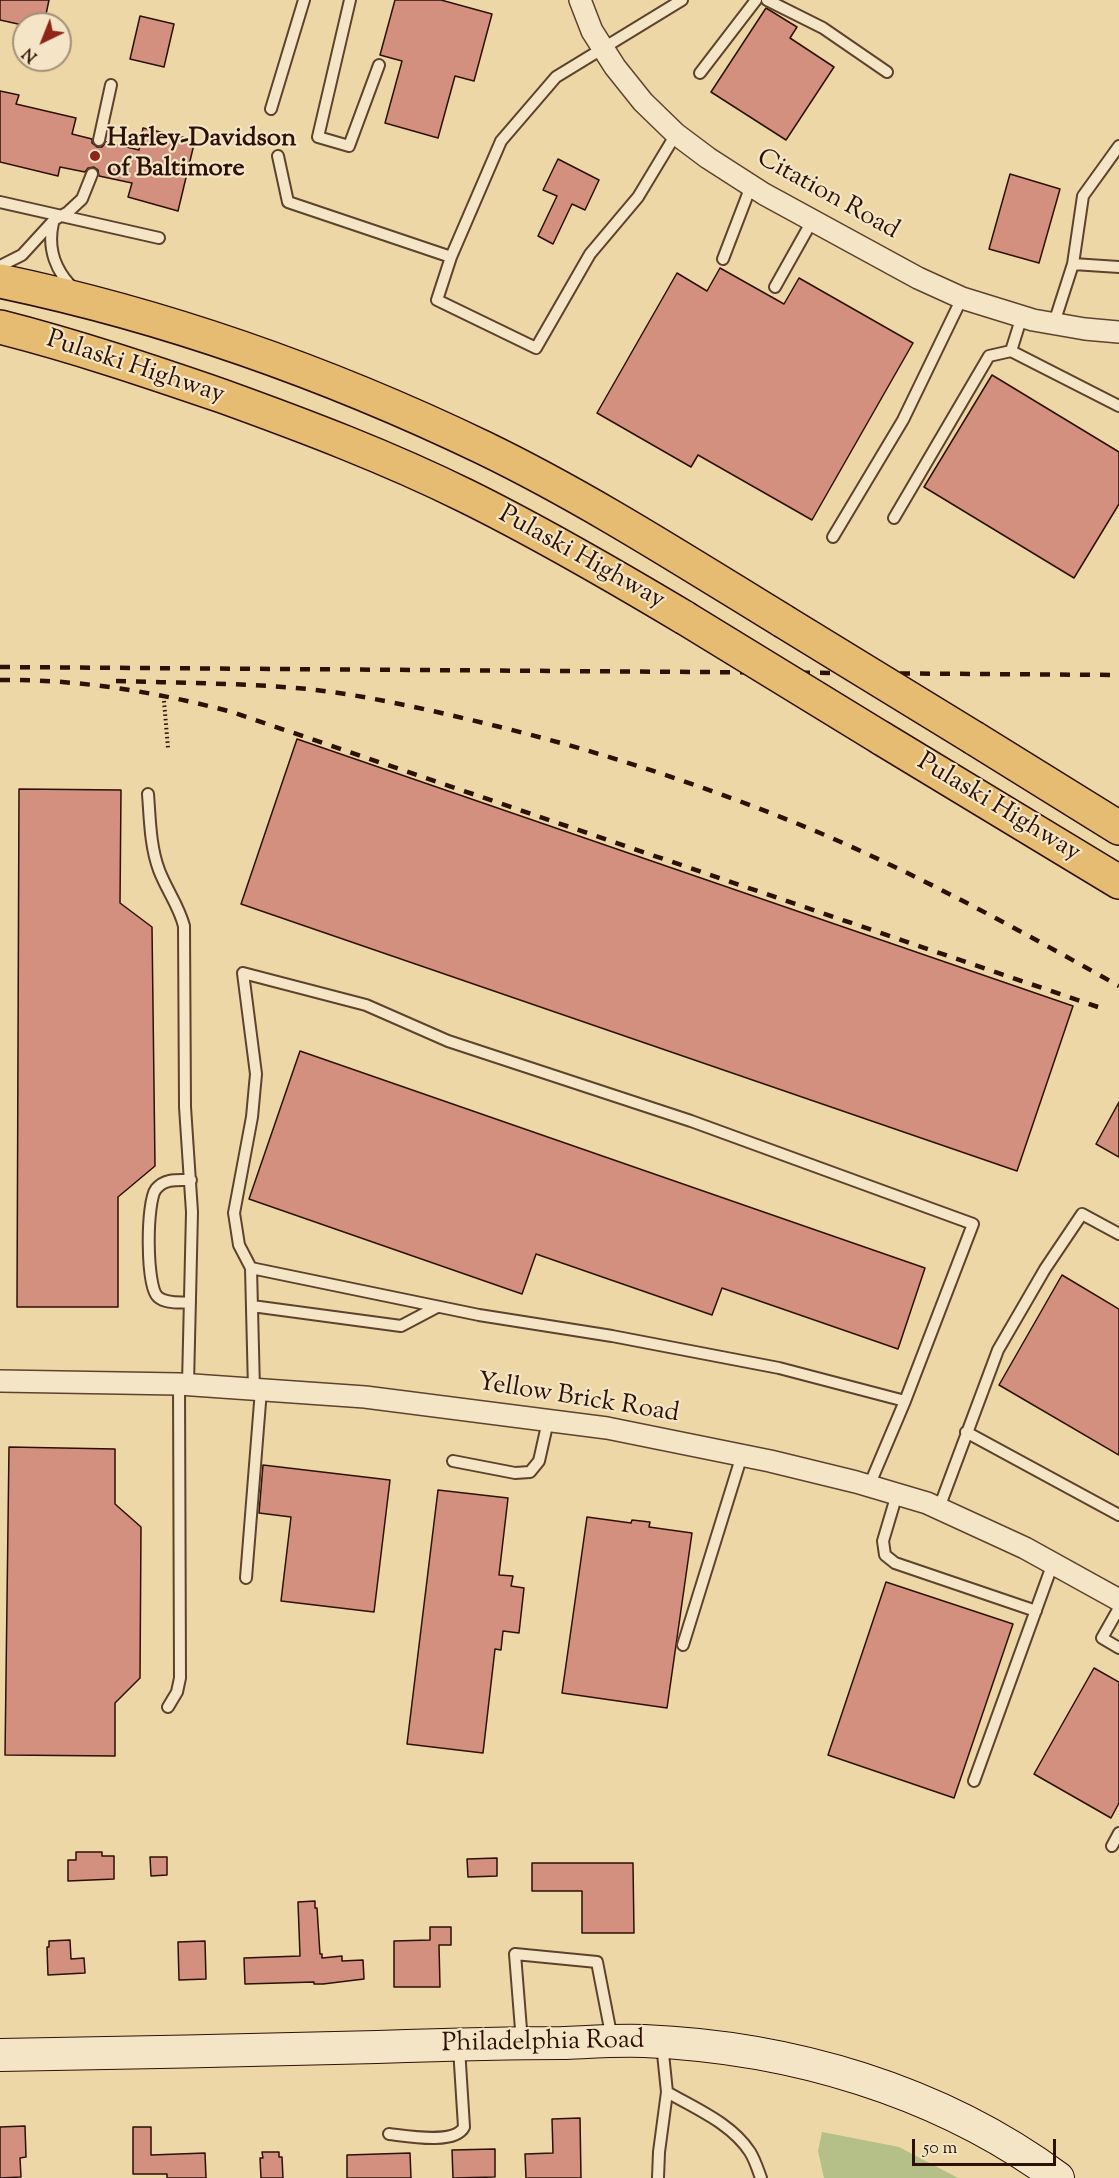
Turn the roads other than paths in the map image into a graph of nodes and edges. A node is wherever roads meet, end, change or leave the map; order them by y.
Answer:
1 (304, 0) edge
2 (350, 0) edge
3 (580, 0) edge
4 (682, 0) edge
5 (756, 0) edge
6 (767, 0) edge
7 (602, 47) junction
8 (379, 64) dead end
9 (887, 72) dead end
10 (700, 73) dead end
11 (111, 85) dead end
12 (271, 109) dead end
13 (676, 134) junction
14 (99, 140) dead end
15 (1119, 146) edge
16 (278, 156) dead end
17 (92, 174) dead end
18 (751, 186) junction
19 (0, 202) edge
20 (56, 218) junction
21 (812, 221) junction
22 (159, 238) dead end
23 (451, 257) junction
24 (723, 259) dead end
25 (1073, 264) junction
26 (1119, 267) edge
27 (8, 278) edge
28 (775, 287) dead end
29 (962, 298) junction
30 (90, 302) junction
31 (1022, 316) junction
32 (1054, 324) junction
33 (5, 329) edge
34 (1119, 332) edge
35 (1011, 351) junction
36 (1119, 406) edge
37 (894, 518) dead end
38 (833, 537) dead end
39 (148, 794) dead end
40 (1119, 828) edge
41 (1119, 882) edge
42 (191, 1180) junction
43 (1119, 1234) edge
44 (251, 1268) junction
45 (190, 1303) junction
46 (252, 1306) junction
47 (437, 1307) junction
48 (0, 1381) edge
49 (184, 1384) junction
50 (257, 1389) junction
51 (905, 1401) junction
52 (548, 1420) junction
53 (966, 1432) junction
54 (742, 1455) junction
55 (453, 1461) dead end
56 (869, 1486) junction
57 (897, 1494) junction
58 (939, 1508) junction
59 (1119, 1515) edge
60 (1053, 1563) junction
61 (246, 1578) dead end
62 (1119, 1600) edge
63 (1119, 1608) edge
64 (1036, 1611) junction
65 (683, 1645) dead end
66 (1119, 1648) edge
67 (168, 1707) dead end
68 (974, 1781) dead end
69 (1119, 1833) edge
70 (1112, 1846) dead end
71 (613, 2042) junction
72 (522, 2043) junction
73 (662, 2043) junction
74 (459, 2044) junction
75 (0, 2055) edge
76 (667, 2092) junction
77 (389, 2134) dead end
78 (658, 2178) edge
79 (761, 2178) edge
80 (1058, 2178) edge

1 - 12 lane
2 - 8 lane
3 - 7 street, Citation Road
4 - 7 lane
5 - 10 lane
6 - 9 lane
7 - 13 street, Citation Road
7 - 23 lane
11 - 14 lane
13 - 18 street, Citation Road
13 - 23 lane
15 - 25 lane
16 - 23 lane
17 - 20 lane
18 - 21 street, Citation Road
18 - 24 lane
19 - 20 lane
20 - 22 lane
20 - 27 lane
20 - 30 lane
21 - 28 lane
21 - 29 street, Citation Road
25 - 26 lane
25 - 32 lane
27 - 30 highway, Pulaski Highway
27 - 33 highway
29 - 31 street, Citation Road
29 - 38 lane
30 - 40 highway, Pulaski Highway, bridge
31 - 32 street, Citation Road
31 - 35 lane
32 - 34 street, Citation Road
33 - 41 highway, Pulaski Highway, bridge
35 - 36 lane
35 - 37 lane
39 - 42 lane
42 - 45 lane
42 - 45 lane
43 - 53 lane
44 - 46 lane
44 - 47 lane
44 - 51 lane
45 - 49 lane
46 - 47 lane
46 - 50 lane
47 - 51 lane
48 - 49 street, Yellow Brick Road
49 - 50 street, Yellow Brick Road
49 - 67 lane
50 - 52 street, Yellow Brick Road
50 - 61 lane
51 - 56 lane
52 - 54 street, Yellow Brick Road
52 - 55 lane
53 - 58 lane
53 - 59 lane
54 - 56 street, Yellow Brick Road
54 - 65 lane
56 - 57 street, Yellow Brick Road
57 - 58 street, Yellow Brick Road
57 - 64 lane
58 - 60 street, Yellow Brick Road
60 - 62 street, Yellow Brick Road
60 - 64 lane
63 - 66 lane
64 - 68 lane
69 - 70 lane
71 - 72 main road, Philadelphia Road
71 - 72 lane
71 - 73 main road, Philadelphia Road
72 - 74 main road, Philadelphia Road
73 - 76 lane
73 - 80 main road, Philadelphia Road
74 - 75 main road, Philadelphia Road
74 - 77 lane
76 - 78 lane
76 - 79 lane

